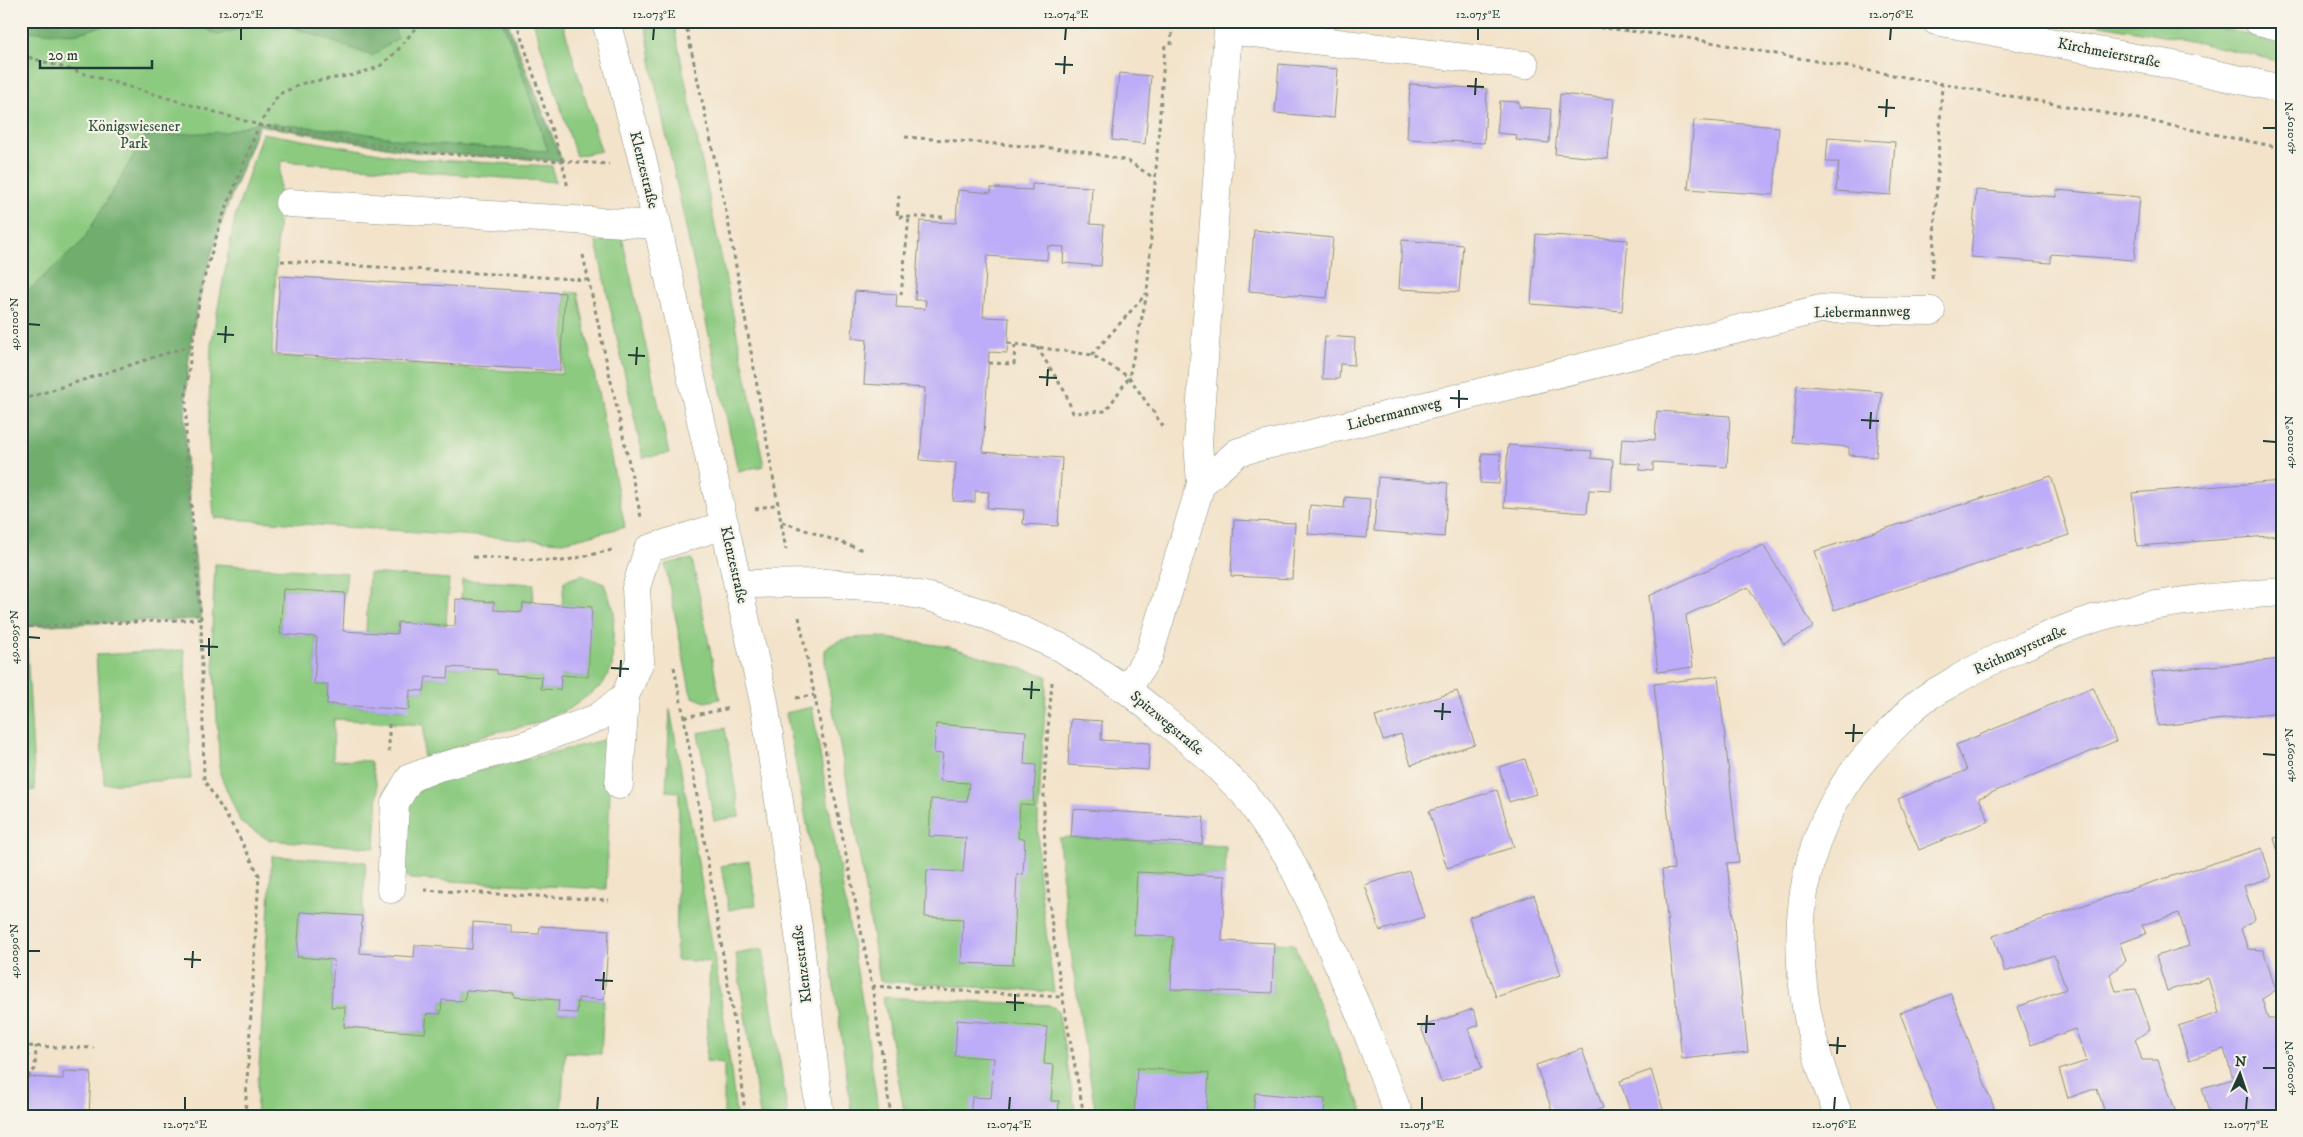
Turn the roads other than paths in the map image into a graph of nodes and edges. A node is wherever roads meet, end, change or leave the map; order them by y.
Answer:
1 (606, 21) edge
2 (1936, 21) edge
3 (2258, 21) edge
4 (2282, 27) edge
5 (1525, 65) dead end
6 (2282, 89) edge
7 (289, 203) dead end
8 (658, 225) junction
9 (1931, 311) road end
10 (1201, 484) junction
11 (725, 525) junction
12 (738, 584) junction
13 (2282, 592) edge
14 (1127, 690) junction
15 (625, 696) junction
16 (619, 785) dead end
17 (390, 889) road end
18 (820, 1116) edge
19 (1399, 1116) edge
20 (1839, 1116) edge

1 - 8 street, Klenzestraße
2 - 6 street, Kirchmeierstraße
3 - 4 street
5 - 10 street
7 - 8 street
8 - 11 street, Klenzestraße
9 - 10 street, Liebermannweg
10 - 14 street
11 - 12 street, Klenzestraße
11 - 15 street
12 - 14 street, Spitzwegstraße
12 - 18 street, Klenzestraße
13 - 20 street, Reithmayrstraße
14 - 19 street, Spitzwegstraße
15 - 16 street
15 - 17 street

